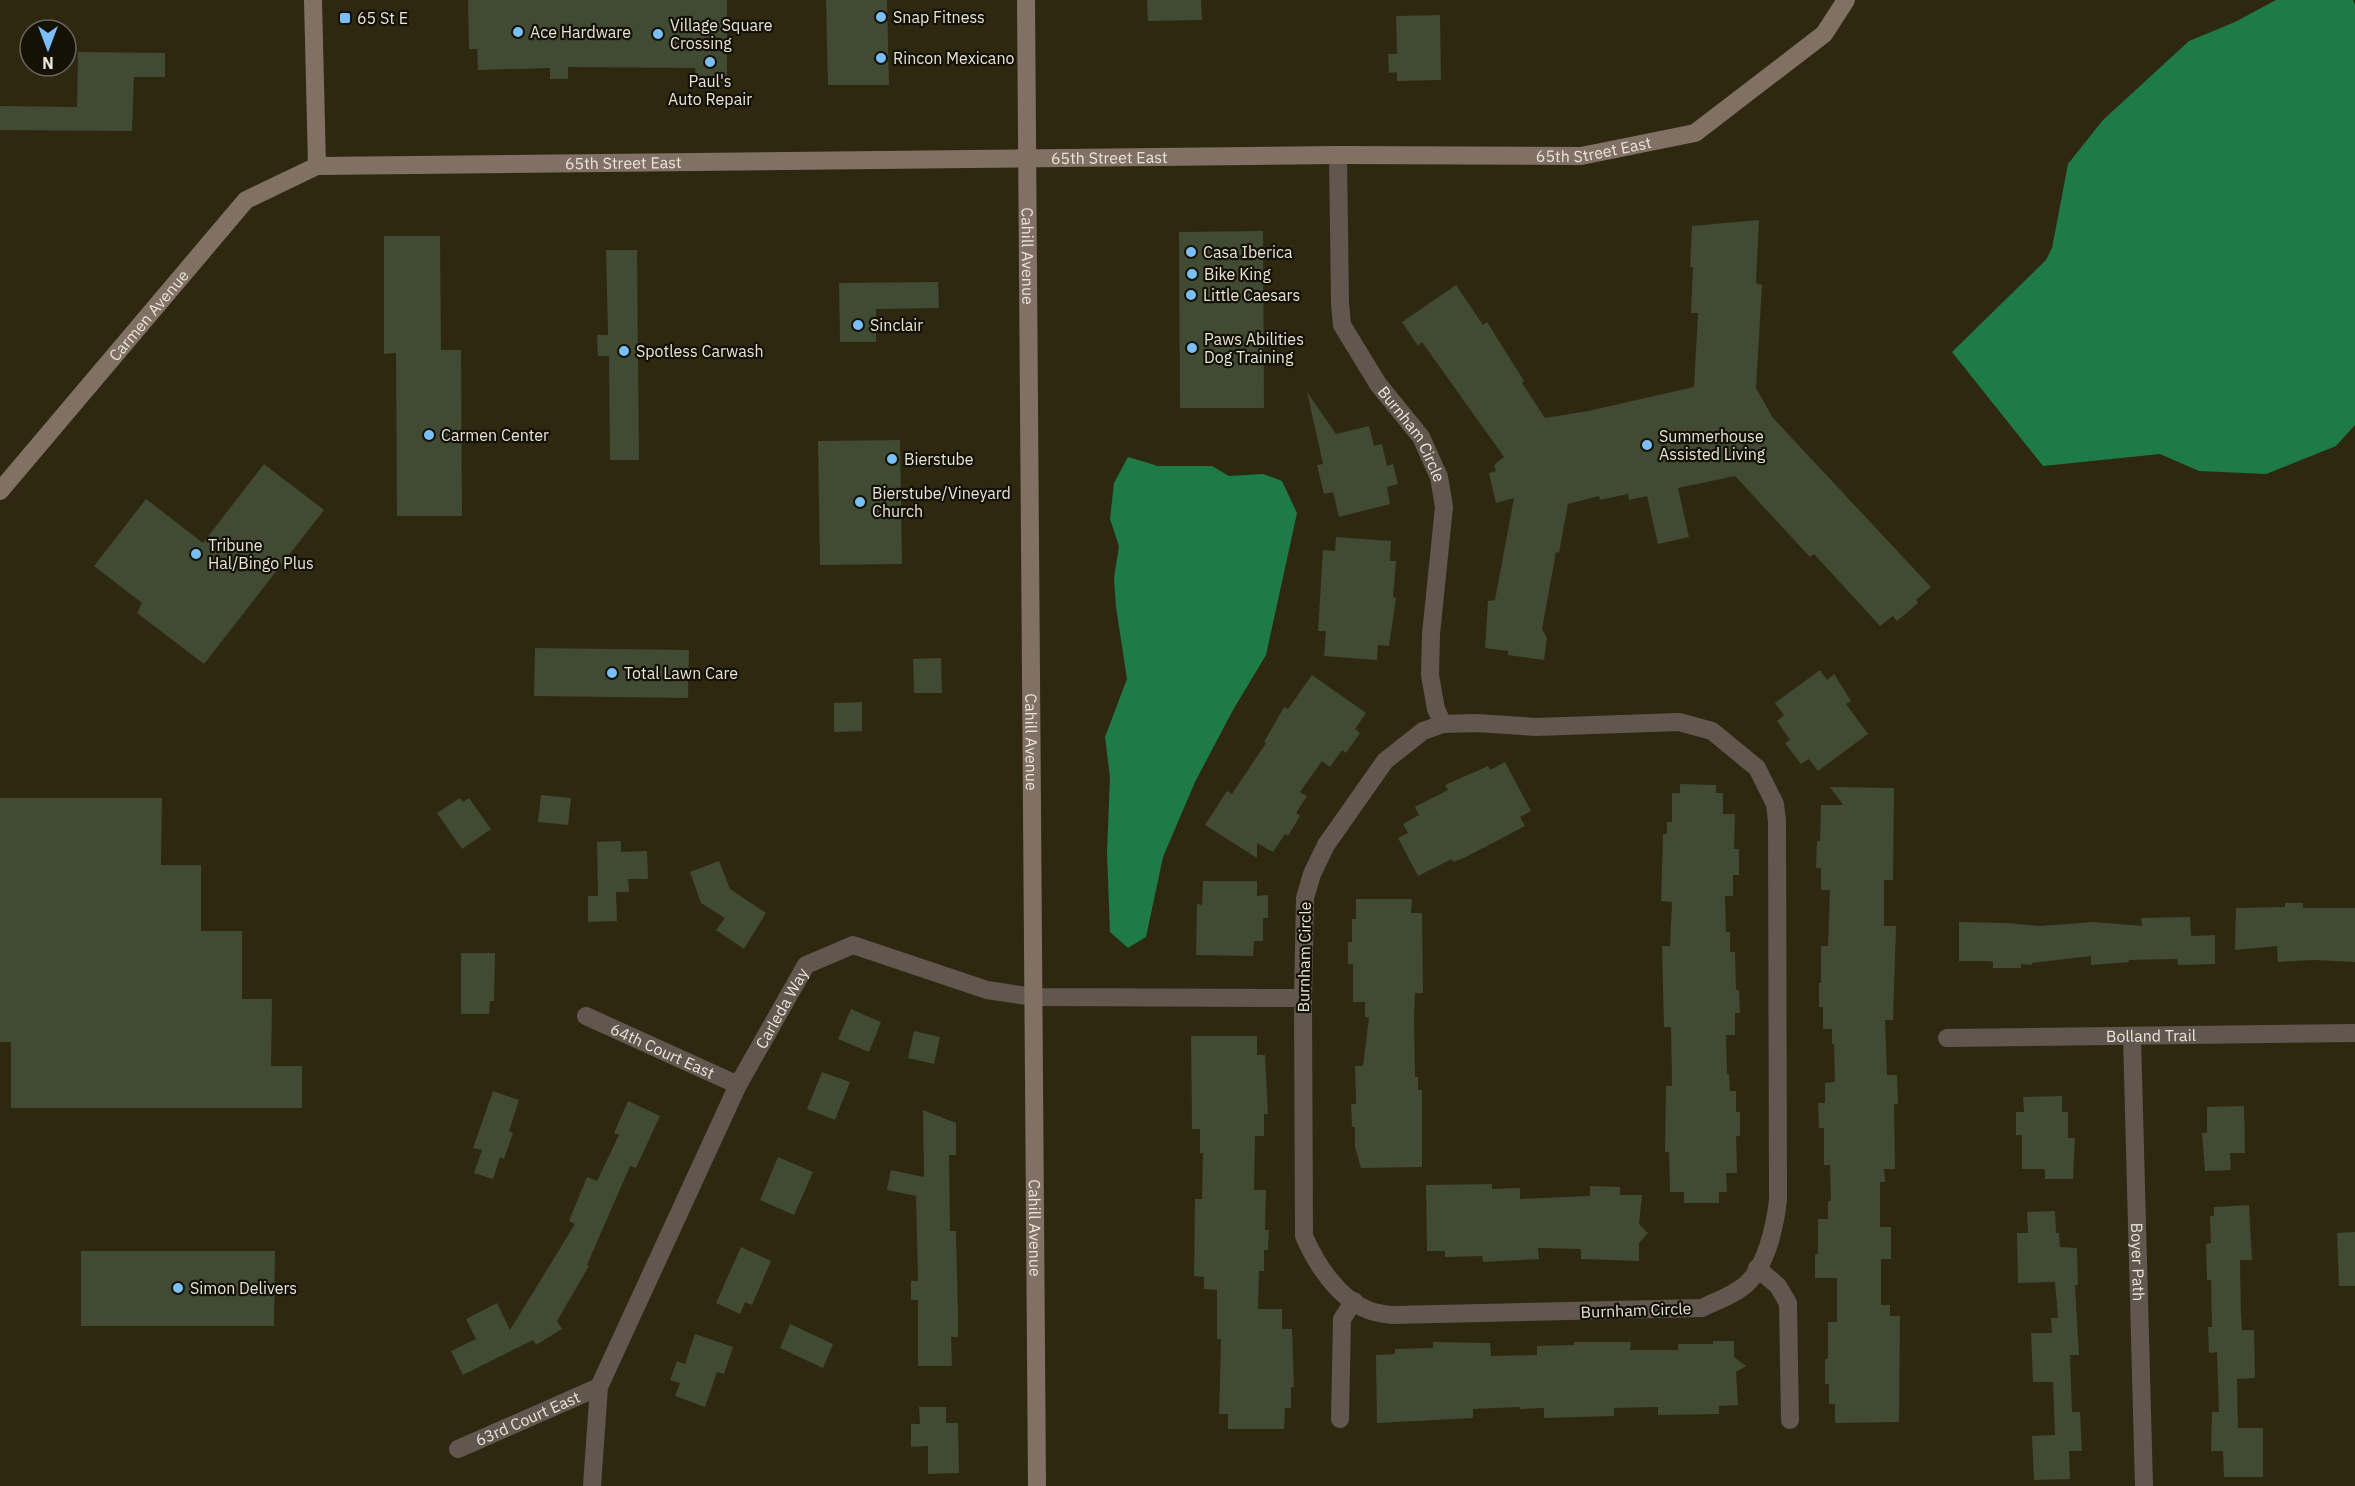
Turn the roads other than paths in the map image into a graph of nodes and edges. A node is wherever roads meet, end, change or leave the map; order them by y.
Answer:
1 (313, 0) edge
2 (1026, 0) edge
3 (1846, 0) edge
4 (1338, 155) junction
5 (1027, 159) junction
6 (317, 166) junction
7 (0, 491) edge
8 (1443, 723) junction
9 (1034, 997) junction
10 (1303, 998) junction
11 (586, 1016) dead end
12 (2355, 1033) edge
13 (2132, 1037) junction
14 (1947, 1038) dead end
15 (738, 1085) junction
16 (1757, 1268) junction
17 (1353, 1301) junction
18 (599, 1387) junction
19 (1340, 1419) dead end
20 (1790, 1420) dead end
21 (458, 1449) dead end
22 (592, 1486) edge
23 (1037, 1486) edge
24 (2144, 1486) edge

1 - 6 street
2 - 5 street, Cahill Avenue
3 - 4 street, 65th Street East
4 - 5 street, 65th Street East
4 - 8 street, Burnham Circle
5 - 6 street, 65th Street East
5 - 9 street, Cahill Avenue
6 - 7 street, Carmen Avenue
8 - 10 street, Burnham Circle
8 - 16 street, Burnham Circle
9 - 10 street, Carleda Way
9 - 15 street, Carleda Way
9 - 23 street, Cahill Avenue
10 - 17 street, Burnham Circle
11 - 15 street, 64th Court East
12 - 13 street, Bolland Trail
13 - 14 street, Bolland Trail
13 - 24 street, Boyer Path
15 - 18 street, Carleda Way
16 - 17 street, Burnham Circle
16 - 20 street
17 - 19 street
18 - 21 street, 63rd Court East
18 - 22 street, Carleda Way

